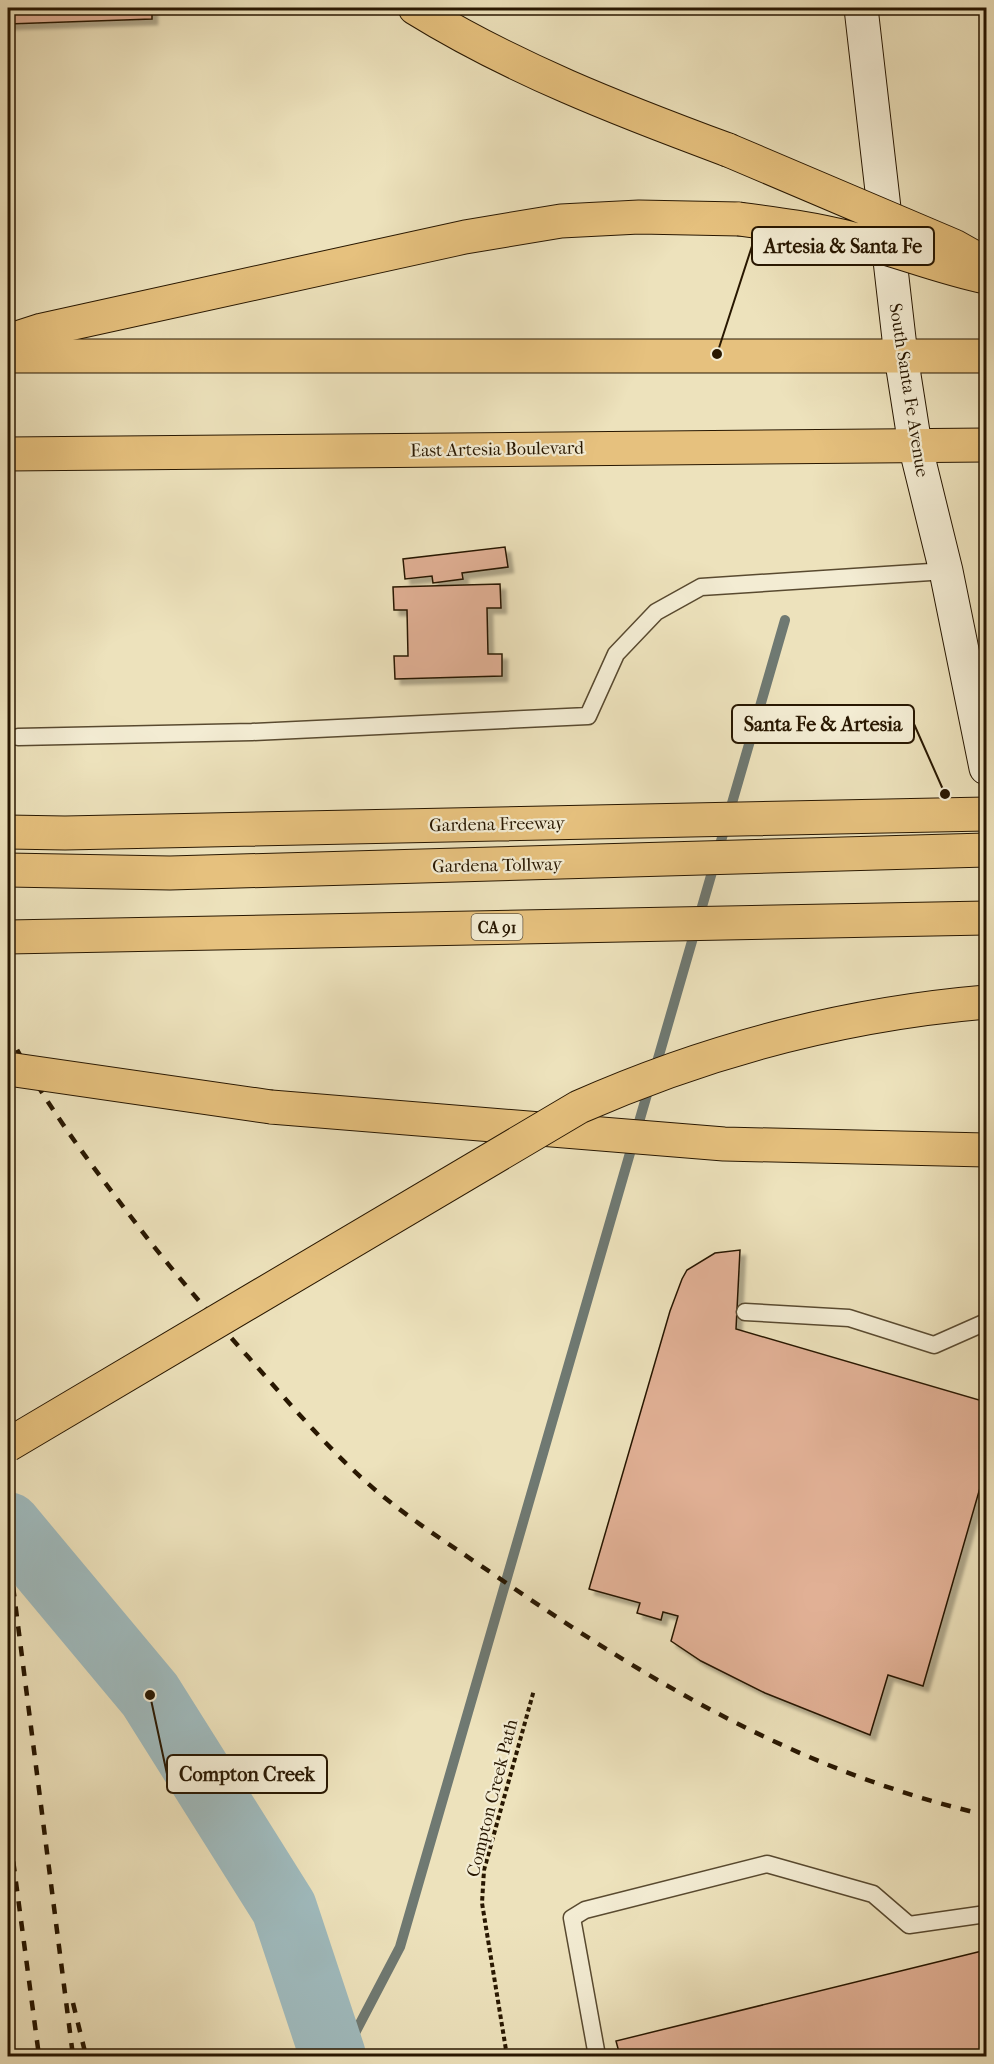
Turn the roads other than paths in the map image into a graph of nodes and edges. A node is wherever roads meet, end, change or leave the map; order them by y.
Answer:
1 (415, 8) edge
2 (861, 8) edge
3 (987, 264) edge
4 (987, 277) edge
5 (8, 341) edge
6 (8, 356) edge
7 (901, 356) junction
8 (987, 356) edge
9 (915, 445) junction
10 (987, 445) edge
11 (8, 454) edge
12 (946, 571) junction
13 (18, 737) dead end
14 (987, 768) edge
15 (987, 814) edge
16 (8, 832) edge
17 (987, 850) edge
18 (8, 870) edge
19 (987, 918) edge
20 (8, 937) edge
21 (987, 1002) edge
22 (8, 1069) edge
23 (987, 1150) edge
24 (745, 1312) dead end
25 (987, 1322) edge
26 (8, 1445) edge
27 (987, 1914) edge
28 (597, 2056) edge

1 - 3 main road, bridge
2 - 7 main road, South Santa Fe Avenue
4 - 5 main road, bridge
6 - 7 main road
7 - 8 main road
7 - 9 main road, South Santa Fe Avenue
9 - 10 main road, East Artesia Boulevard
9 - 11 main road, East Artesia Boulevard
9 - 12 main road, South Santa Fe Avenue
12 - 13 lane
12 - 14 main road, South Santa Fe Avenue
15 - 16 main road, Gardena Freeway
17 - 18 main road, Gardena Tollway
19 - 20 main road, CA 91
21 - 26 main road, bridge
22 - 23 main road, bridge
24 - 25 lane
27 - 28 lane

